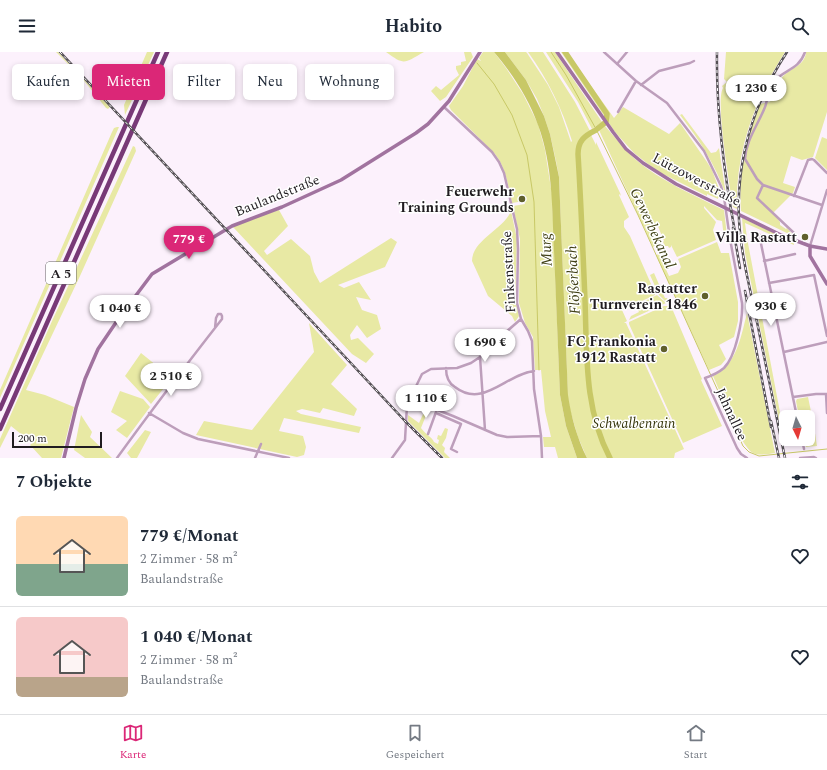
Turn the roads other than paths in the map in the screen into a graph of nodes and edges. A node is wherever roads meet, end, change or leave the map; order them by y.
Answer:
1 (158, 52) edge
2 (167, 52) edge
3 (557, 52) edge
4 (604, 52) edge
5 (627, 52) edge
6 (805, 52) edge
7 (479, 54) edge
8 (694, 61) dead end
9 (617, 64) junction
10 (636, 81) junction
11 (641, 85) junction
12 (444, 107) junction
13 (618, 112) dead end
14 (827, 174) edge
15 (763, 185) junction
16 (827, 190) edge
17 (794, 196) junction
18 (822, 205) junction
19 (794, 233) dead end
20 (758, 234) dead end
21 (810, 246) junction
22 (827, 250) edge
23 (795, 254) dead end
24 (764, 261) junction
25 (769, 283) junction
26 (827, 284) edge
27 (521, 319) junction
28 (215, 328) junction
29 (827, 336) edge
30 (827, 342) edge
31 (784, 352) junction
32 (480, 357) junction
33 (446, 368) junction
34 (534, 371) junction
35 (482, 393) junction
36 (826, 394) edge
37 (793, 397) junction
38 (410, 399) junction
39 (0, 410) edge
40 (796, 410) edge
41 (437, 412) junction
42 (149, 413) junction
43 (827, 413) edge
44 (0, 429) edge
45 (485, 431) junction
46 (428, 434) dead end
47 (541, 436) junction
48 (261, 444) dead end
49 (258, 451) junction
50 (457, 452) dead end
51 (743, 457) edge
52 (64, 458) edge
53 (117, 458) edge
54 (255, 458) edge
55 (289, 458) edge
56 (392, 458) edge
57 (542, 458) edge
58 (747, 458) edge
59 (800, 458) edge
60 (816, 458) edge

1 - 39 highway, A 5
2 - 44 highway, A 5
3 - 21 street, Lützowerstraße
4 - 9 street
5 - 9 street
6 - 15 street
7 - 12 street, Baulandstraße
8 - 11 street
9 - 10 street
10 - 11 street
10 - 13 street
11 - 51 street, Jahnallee
12 - 27 street, Finkenstraße
12 - 52 street, Baulandstraße
14 - 17 street
15 - 17 street
15 - 19 street
16 - 18 street
17 - 18 street
18 - 21 street
20 - 24 street
21 - 22 street
21 - 26 street
23 - 24 street
24 - 25 street
25 - 29 street
25 - 31 street
27 - 32 street
27 - 34 street, Finkenstraße
28 - 28 street
28 - 42 street
30 - 31 street
31 - 37 street
32 - 33 street
32 - 35 street
33 - 35 street
33 - 38 street
34 - 35 street
34 - 47 street, Finkenstraße
35 - 45 street
36 - 37 street
36 - 43 street
37 - 40 street
38 - 41 street
38 - 56 street
41 - 45 street
41 - 46 street
41 - 50 street
42 - 49 street
42 - 53 street
45 - 47 street
47 - 57 street, Finkenstraße
48 - 49 street
49 - 54 street
49 - 55 street
51 - 58 street, Jahnallee
59 - 60 street

